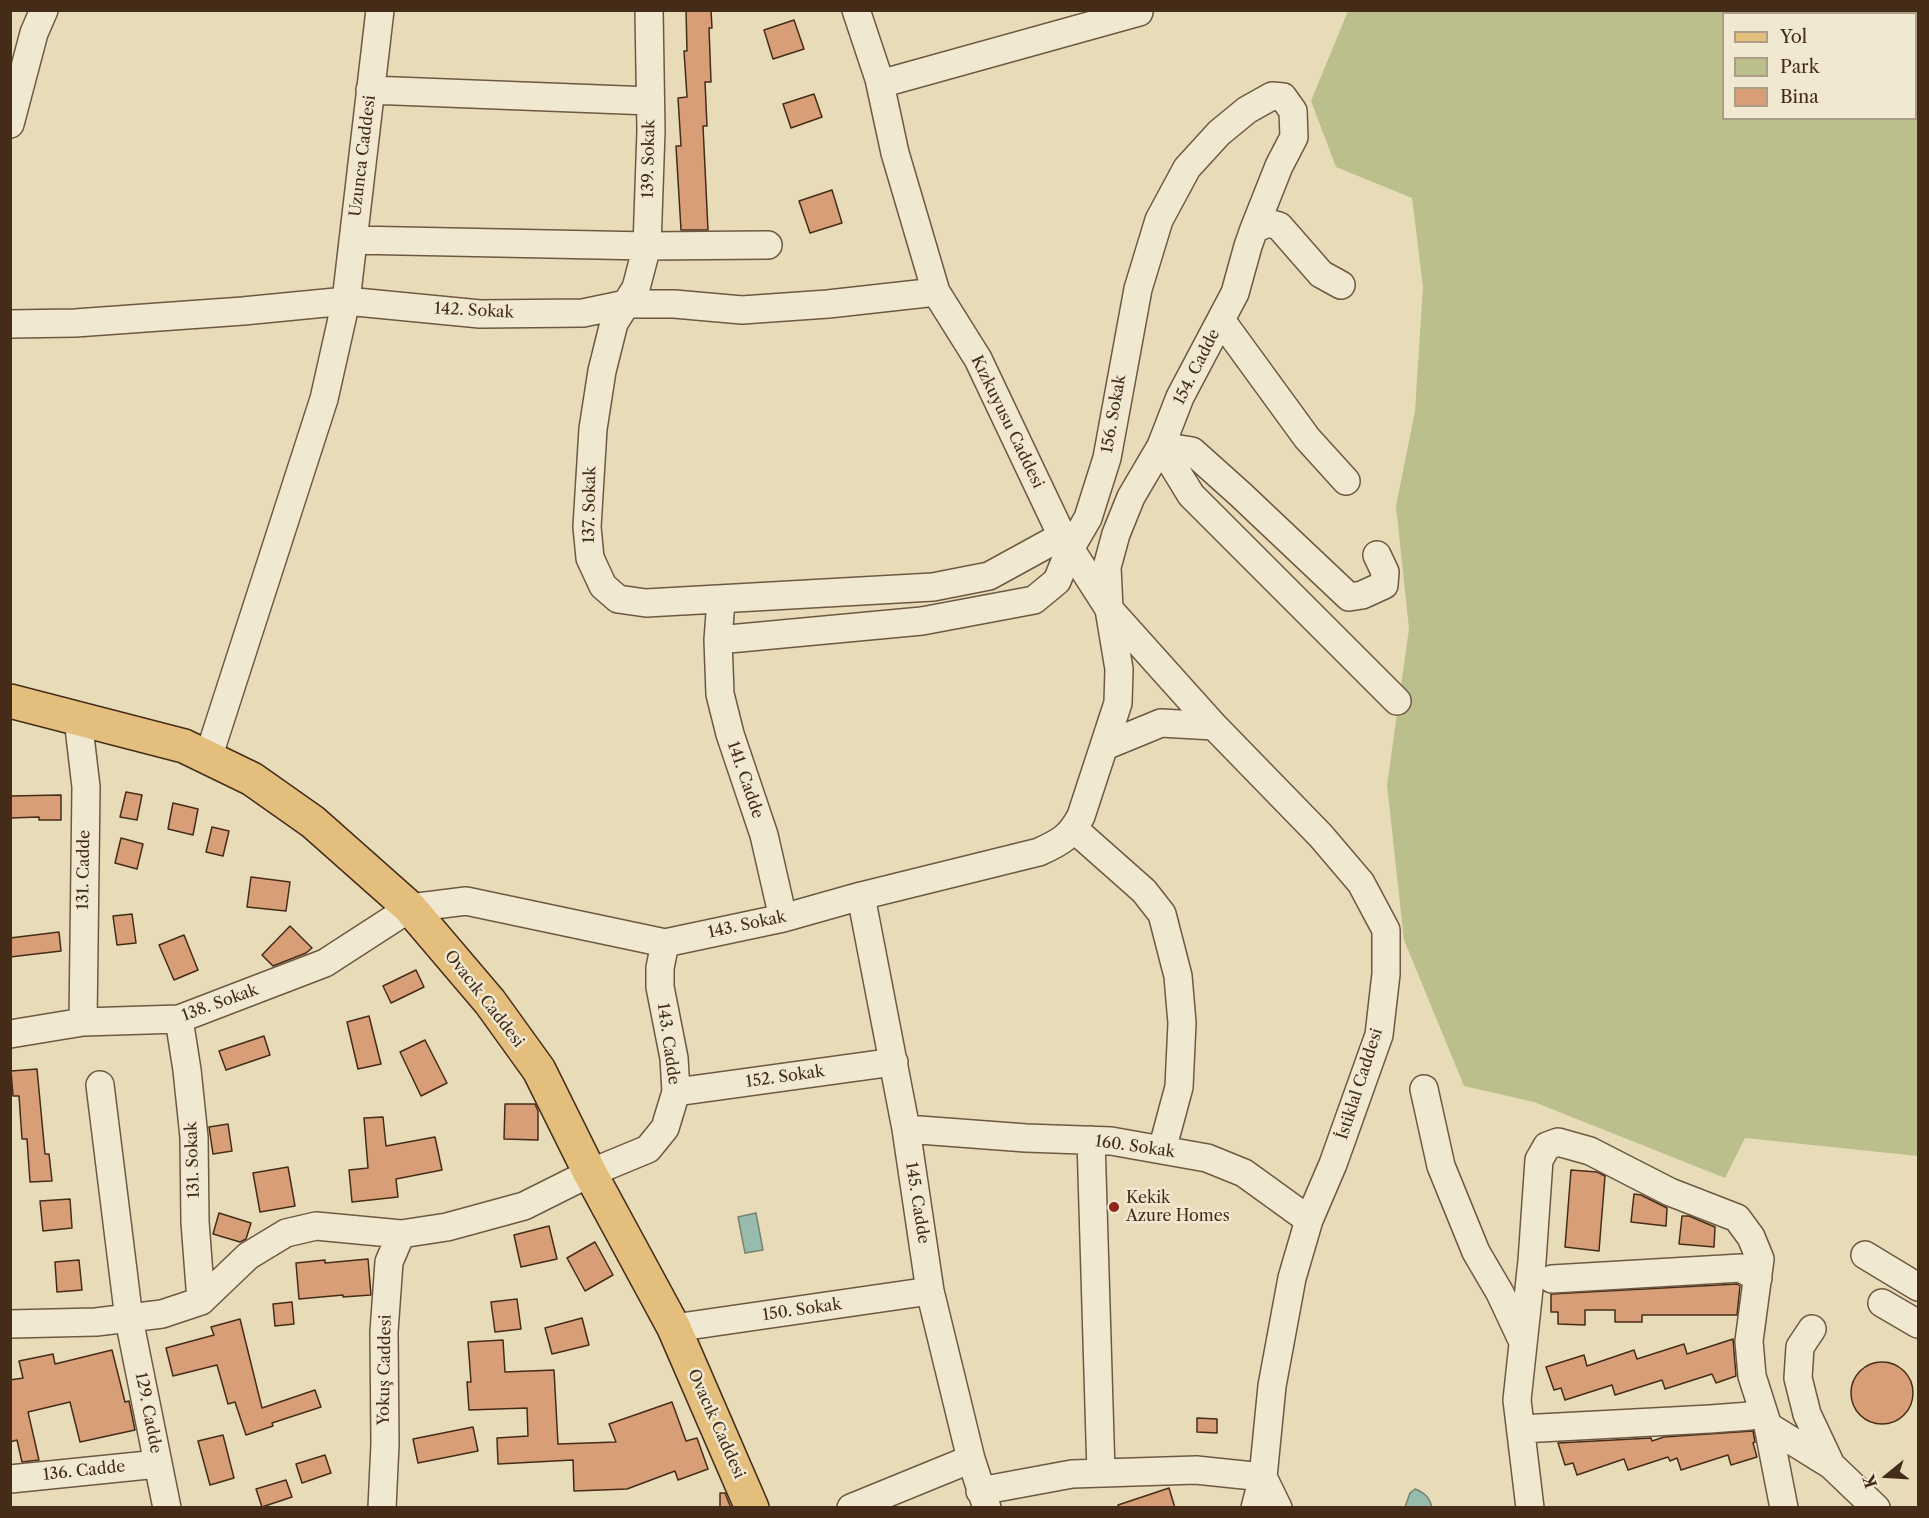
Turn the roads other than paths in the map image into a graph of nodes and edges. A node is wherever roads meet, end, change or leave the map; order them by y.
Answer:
1 (44, 10) edge
2 (380, 10) edge
3 (649, 10) edge
4 (856, 10) edge
5 (1139, 12) edge
6 (880, 84) junction
7 (370, 90) junction
8 (650, 101) junction
9 (10, 124) edge
10 (1254, 229) junction
11 (353, 240) junction
12 (768, 245) dead end
13 (646, 246) junction
14 (1341, 285) dead end
15 (936, 292) junction
16 (346, 301) junction
17 (626, 304) junction
18 (1221, 320) junction
19 (10, 324) edge
20 (1161, 446) junction
21 (1346, 481) dead end
22 (1066, 542) junction
23 (1377, 555) dead end
24 (721, 600) junction
25 (1109, 609) junction
26 (718, 640) junction
27 (10, 701) edge
28 (1397, 701) dead end
29 (78, 718) junction
30 (1214, 726) junction
31 (1106, 746) junction
32 (208, 758) junction
33 (1074, 829) junction
34 (861, 896) junction
35 (410, 908) junction
36 (783, 918) junction
37 (665, 943) junction
38 (179, 1020) junction
39 (82, 1022) junction
40 (10, 1034) edge
41 (894, 1062) junction
42 (100, 1085) dead end
43 (1424, 1089) dead end
44 (676, 1092) junction
45 (906, 1129) junction
46 (1091, 1140) junction
47 (1162, 1150) junction
48 (590, 1173) junction
49 (1310, 1220) junction
50 (401, 1234) junction
51 (1865, 1255) dead end
52 (1758, 1278) junction
53 (1552, 1279) dead end
54 (1918, 1287) edge
55 (930, 1291) junction
56 (201, 1300) junction
57 (1882, 1304) dead end
58 (129, 1319) junction
59 (1918, 1323) edge
60 (10, 1324) edge
61 (674, 1328) junction
62 (1812, 1329) dead end
63 (1522, 1341) junction
64 (1766, 1419) junction
65 (1521, 1429) junction
66 (971, 1459) junction
67 (158, 1464) junction
68 (1831, 1465) junction
69 (1101, 1473) junction
70 (1263, 1477) junction
71 (10, 1479) edge
72 (984, 1499) edge
73 (167, 1508) edge
74 (382, 1508) edge
75 (752, 1508) edge
76 (851, 1508) edge
77 (1255, 1508) edge
78 (1278, 1508) edge
79 (1530, 1508) edge
80 (1784, 1508) edge
81 (1876, 1508) edge

1 - 9 street
2 - 7 street, Uzunca Caddesi
3 - 8 street, 139. Sokak
4 - 6 street, Kızkuyusu Caddesi
5 - 6 street
6 - 15 street, Kızkuyusu Caddesi
7 - 8 street
7 - 11 street, Uzunca Caddesi
8 - 13 street, 139. Sokak
10 - 14 street
10 - 18 street, 154. Cadde
10 - 22 street, 156. Sokak
11 - 13 street
11 - 16 street, Uzunca Caddesi
12 - 13 street
13 - 17 street, 139. Sokak
15 - 17 street, 142. Sokak
15 - 22 street, Kızkuyusu Caddesi
16 - 17 street, 142. Sokak
16 - 19 street, 142. Sokak
16 - 32 street, Uzunca Caddesi
17 - 24 street, 137. Sokak
18 - 20 street, 154. Cadde
18 - 21 street
20 - 23 street
20 - 25 street, 154. Cadde
20 - 28 street
22 - 24 street, 137. Sokak
22 - 25 street, Kızkuyusu Caddesi
22 - 26 street, 156. Sokak
24 - 26 street, 141. Cadde
25 - 30 street, İstiklal Caddesi
25 - 31 street, Kızkuyusu Caddesi
26 - 36 street, 141. Cadde
27 - 29 main road, Ovacık Caddesi
29 - 32 main road, Ovacık Caddesi
29 - 39 street, 131. Cadde
30 - 31 street
30 - 49 street, İstiklal Caddesi
31 - 33 street, Kızkuyusu Caddesi
32 - 35 main road, Ovacık Caddesi
33 - 34 street, 143. Sokak
33 - 47 street
34 - 36 street, 143. Sokak
34 - 41 street, 145. Cadde
35 - 37 street, 143. Sokak
35 - 38 street, 138. Sokak
35 - 48 main road, Ovacık Caddesi
36 - 37 street, 143. Sokak
37 - 44 street, 143. Cadde
38 - 39 street, 138. Sokak
38 - 56 street, 131. Sokak
39 - 40 street, 138. Sokak
41 - 44 street, 152. Sokak
41 - 45 street, 145. Cadde
42 - 58 street, 129. Cadde
43 - 63 street
44 - 48 street, 143. Cadde
45 - 46 street, 160. Sokak
45 - 55 street, 145. Cadde
46 - 47 street, 160. Sokak
46 - 69 street
47 - 49 street, 160. Sokak
48 - 50 street, 143. Cadde
48 - 61 main road, Ovacık Caddesi
49 - 70 street, İstiklal Caddesi
50 - 56 street, 143. Cadde
50 - 74 street, Yokuş Caddesi
51 - 54 street
52 - 53 street
52 - 63 street
52 - 64 street
55 - 61 street, 150. Sokak
55 - 66 street, 145. Cadde
56 - 58 street
57 - 59 street
58 - 60 street
58 - 67 street, 129. Cadde
61 - 75 main road, Ovacık Caddesi
62 - 68 street
63 - 65 street
64 - 65 street
64 - 68 street
64 - 80 street
65 - 79 street
66 - 72 street, 145. Cadde
66 - 76 street
67 - 71 street, 136. Cadde
67 - 73 street, 129. Cadde
68 - 81 street
69 - 70 street
69 - 72 street
70 - 77 street, İstiklal Caddesi
70 - 78 street

